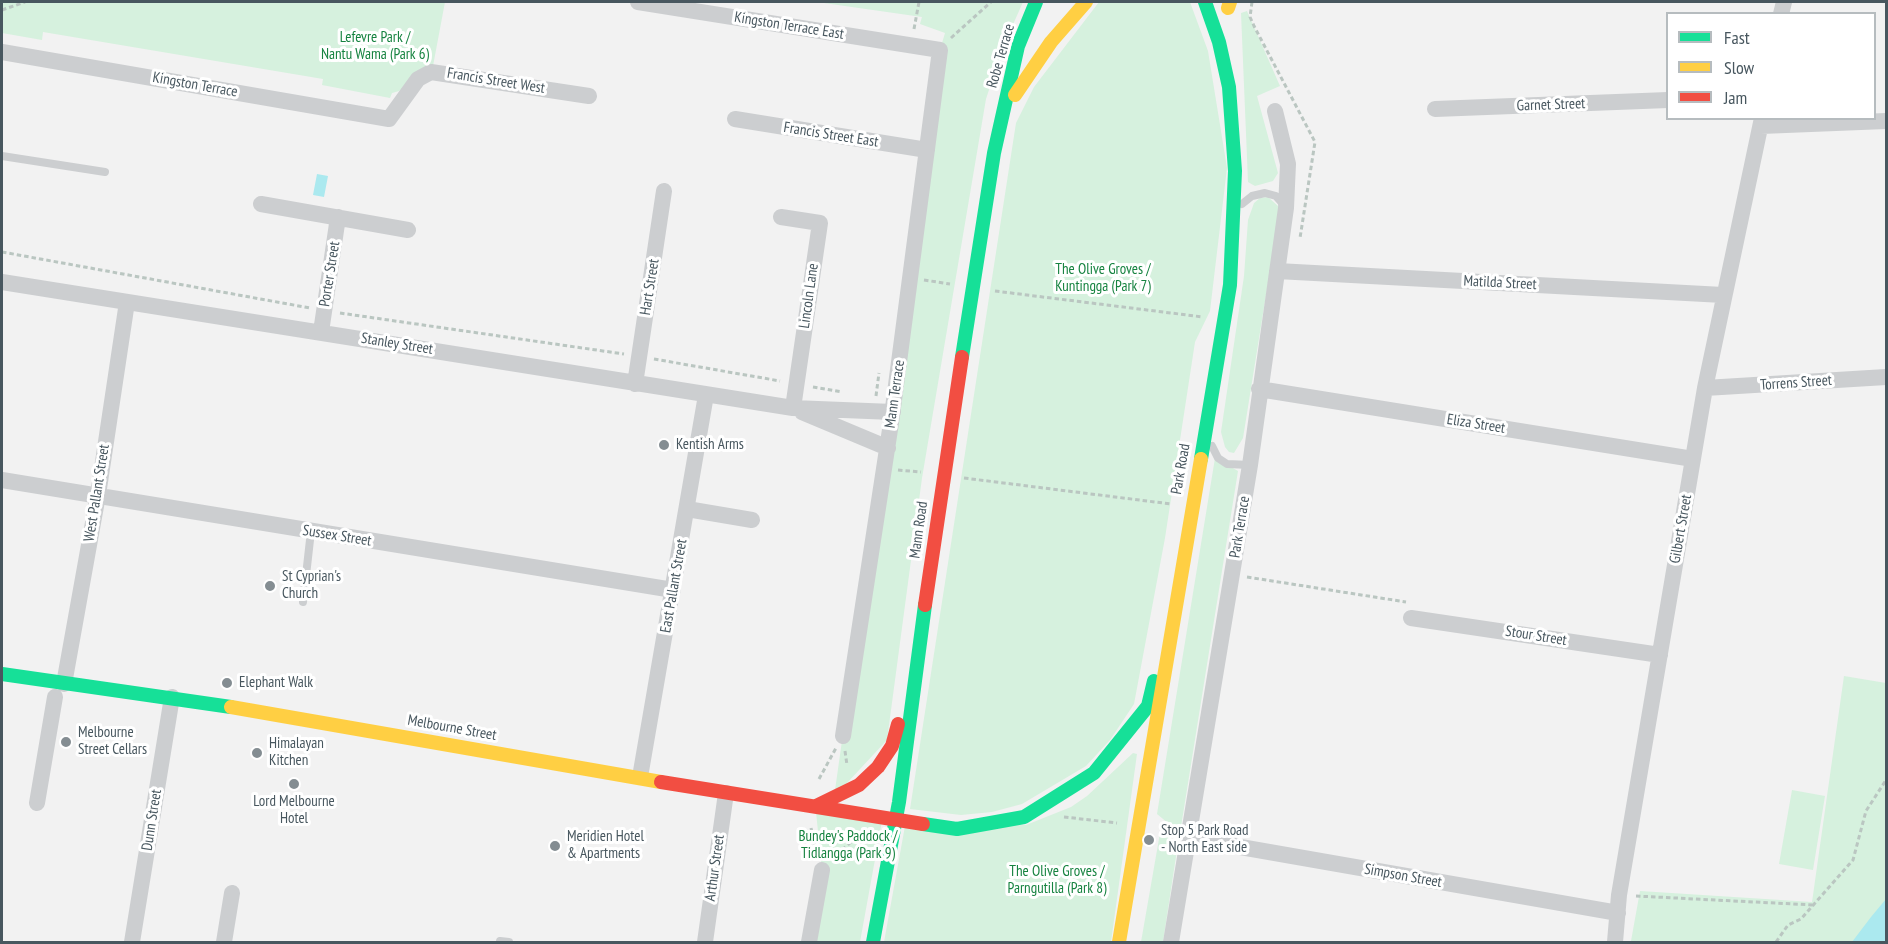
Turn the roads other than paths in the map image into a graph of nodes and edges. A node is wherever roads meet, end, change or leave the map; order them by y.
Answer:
1 (638, 2) edge
2 (1036, 2) edge
3 (1086, 2) edge
4 (1204, 2) edge
5 (1229, 12) edge
6 (1042, 29) dead end
7 (940, 50) joint
8 (2, 51) edge
9 (1229, 87) junction
10 (589, 96) dead end
11 (1666, 100) edge
12 (1436, 109) dead end
13 (1275, 111) dead end
14 (389, 118) joint
15 (735, 119) dead end
16 (1887, 121) edge
17 (1001, 122) junction
18 (1762, 122) edge
19 (927, 150) junction
20 (2, 156) edge
21 (105, 172) dead end
22 (664, 191) dead end
23 (261, 204) dead end
24 (1286, 208) junction
25 (338, 217) junction
26 (781, 217) dead end
27 (1233, 221) junction
28 (408, 230) dead end
29 (1277, 271) junction
30 (2, 282) edge
31 (1723, 295) junction
32 (127, 302) junction
33 (321, 332) junction
34 (1887, 377) edge
35 (635, 384) junction
36 (1705, 388) junction
37 (1259, 389) junction
38 (706, 395) junction
39 (793, 408) junction
40 (893, 412) junction
41 (1207, 413) junction
42 (888, 448) junction
43 (1693, 459) junction
44 (1250, 465) junction
45 (2, 480) edge
46 (98, 495) junction
47 (687, 509) junction
48 (752, 520) dead end
49 (311, 531) junction
50 (674, 590) junction
51 (303, 602) dead end
52 (1412, 618) road end
53 (1171, 622) junction
54 (920, 643) junction
55 (1660, 655) junction
56 (2, 674) edge
57 (60, 691) junction
58 (172, 697) junction
59 (843, 736) road end
60 (640, 777) junction
61 (726, 793) junction
62 (37, 803) dead end
63 (816, 806) junction
64 (896, 819) junction
65 (1189, 838) junction
66 (822, 870) road end
67 (232, 892) dead end
68 (1618, 914) junction
69 (132, 942) edge
70 (224, 942) edge
71 (705, 942) edge
72 (809, 942) edge
73 (873, 942) edge
74 (1119, 942) edge
75 (1171, 942) edge
76 (1615, 942) edge

1 - 7 street, Kingston Terrace East
2 - 17 main road, Robe Terrace
3 - 17 main road
4 - 9 main road, Park Road
5 - 9 main road
6 - 17 main road
7 - 19 street, Mann Terrace
8 - 14 street, Kingston Terrace
9 - 27 main road, Park Road
10 - 14 street, Francis Street West
11 - 12 street, Garnet Street
13 - 24 street, Park Terrace
15 - 19 street, Francis Street East
16 - 18 street
17 - 54 main road, Mann Road
18 - 31 street, Gilbert Street
19 - 40 street, Mann Terrace
20 - 21 lane
22 - 35 street, Hart Street
23 - 25 street
24 - 27 lane
24 - 29 street, Park Terrace
25 - 28 street
25 - 33 street, Porter Street
26 - 39 street, Lincoln Lane
27 - 41 main road, Park Road
29 - 31 street, Matilda Street
29 - 37 street, Park Terrace
30 - 32 street, Stanley Street
31 - 36 street, Gilbert Street
32 - 33 street, Stanley Street
32 - 46 street, West Pallant Street
33 - 35 street, Stanley Street
34 - 36 street, Torrens Street
35 - 38 street, Stanley Street
36 - 43 street, Gilbert Street
37 - 43 street, Eliza Street
37 - 44 street, Park Terrace
38 - 39 street, Stanley Street
38 - 47 street, East Pallant Street
39 - 40 street, Stanley Street
39 - 42 street, Stanley Street
40 - 42 street, Mann Terrace
41 - 44 lane
41 - 53 main road, Park Road
42 - 59 street, Mann Terrace
43 - 55 street, Gilbert Street
44 - 65 street, Park Terrace
45 - 46 street, Sussex Street
46 - 49 street, Sussex Street
46 - 57 street, West Pallant Street
47 - 48 street
47 - 50 street, East Pallant Street
49 - 50 street, Sussex Street
49 - 51 lane
50 - 60 street, East Pallant Street
52 - 55 street, Stour Street
53 - 64 main road, Melbourne Street
53 - 74 main road, Park Road
54 - 63 main road
54 - 64 main road, Mann Road
55 - 68 street, Gilbert Street
56 - 57 main road, Melbourne Street
57 - 58 main road, Melbourne Street
57 - 62 street, West Pallant Street
58 - 60 main road, Melbourne Street
58 - 69 street, Dunn Street
60 - 61 main road, Melbourne Street
61 - 63 main road, Melbourne Street
61 - 71 street, Arthur Street
63 - 64 main road, Melbourne Street
64 - 73 main road, Mann Road
65 - 68 street, Simpson Street
65 - 75 street, Park Terrace
66 - 72 street
67 - 70 street
68 - 76 street, Gilbert Street

